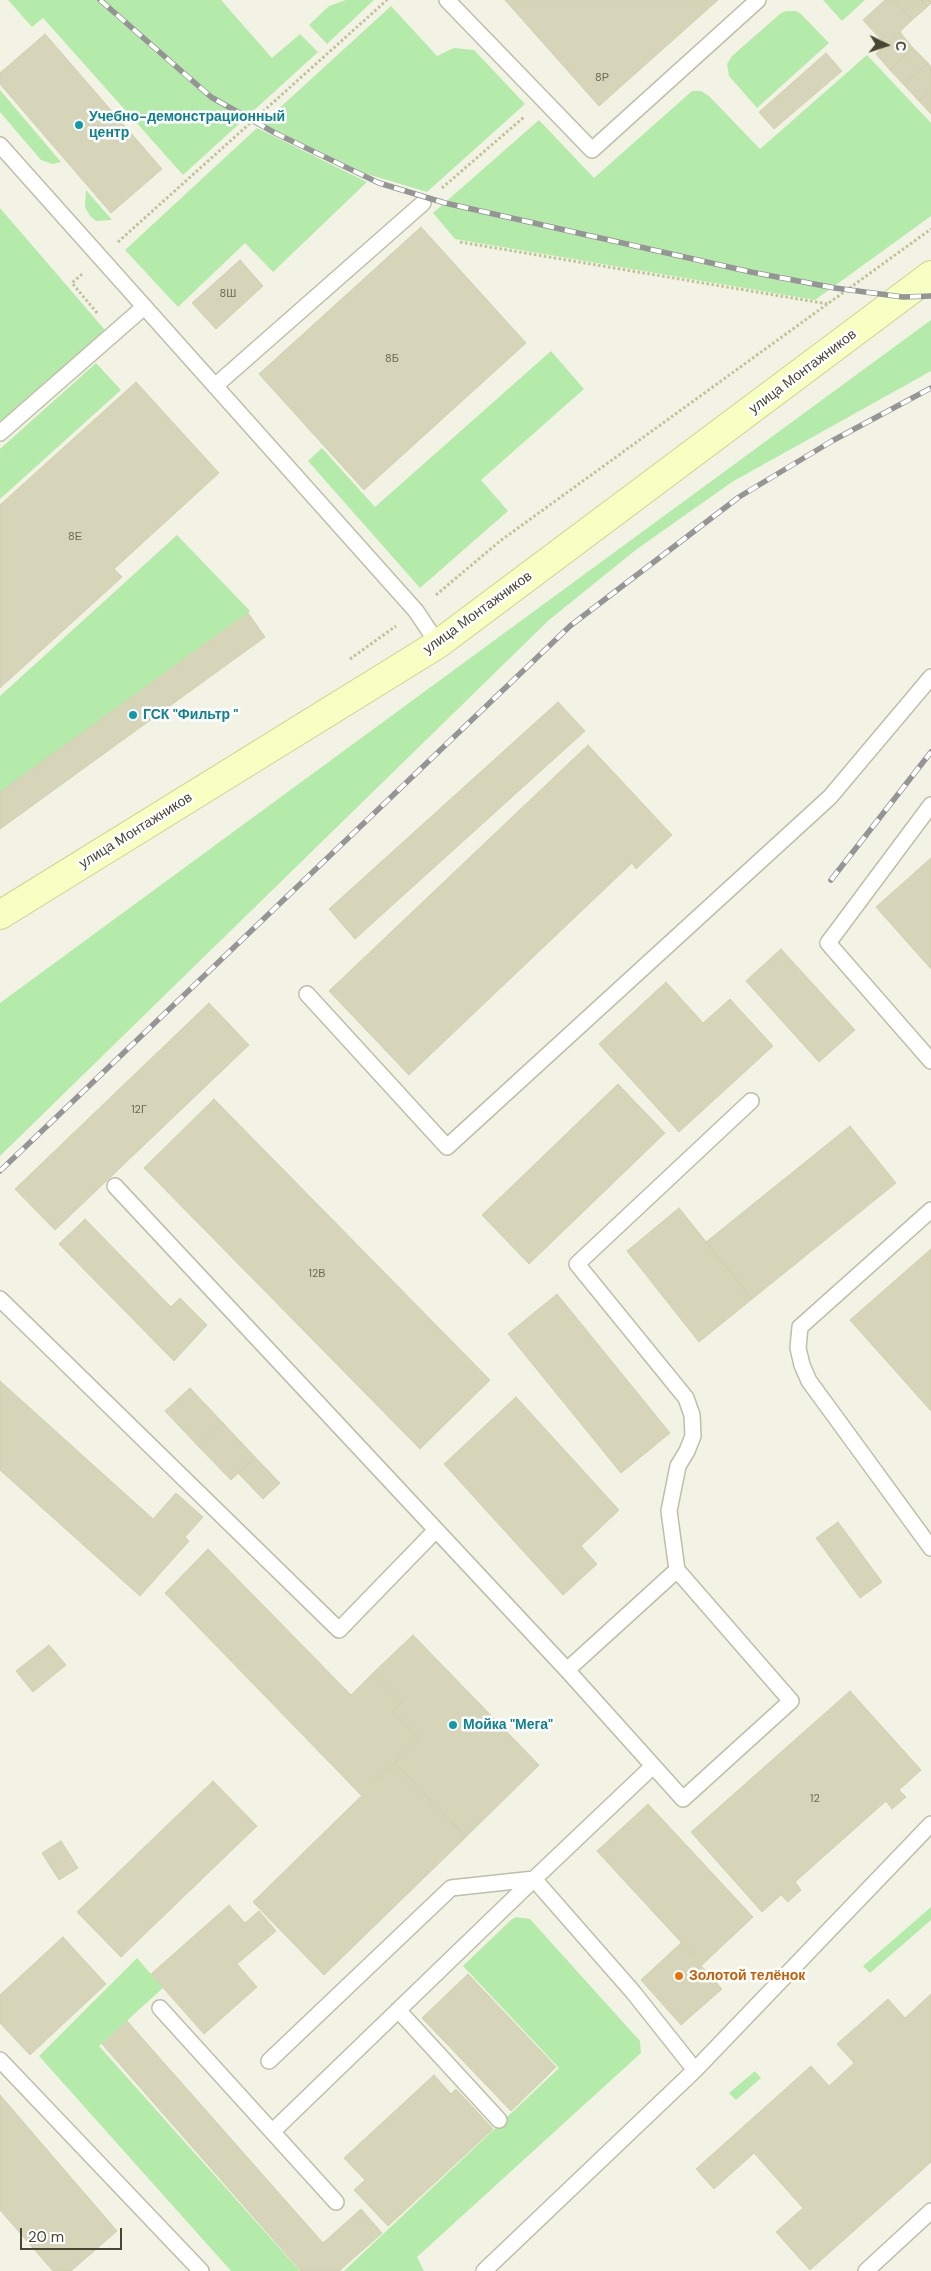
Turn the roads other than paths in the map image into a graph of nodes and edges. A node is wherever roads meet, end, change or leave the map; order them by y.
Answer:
1 (447, 0) edge
2 (758, 0) edge
3 (0, 145) edge
4 (423, 203) dead end
5 (931, 275) edge
6 (144, 307) junction
7 (215, 386) junction
8 (0, 433) edge
9 (438, 644) junction
10 (931, 677) edge
11 (931, 805) edge
12 (0, 916) edge
13 (307, 994) dead end
14 (931, 1062) edge
15 (751, 1101) dead end
16 (115, 1186) dead end
17 (931, 1210) edge
18 (0, 1299) edge
19 (436, 1530) junction
20 (931, 1548) edge
21 (677, 1570) junction
22 (567, 1670) junction
23 (653, 1766) junction
24 (931, 1824) edge
25 (534, 1879) junction
26 (160, 2008) dead end
27 (398, 2010) junction
28 (0, 2060) edge
29 (269, 2061) dead end
30 (694, 2070) junction
31 (499, 2120) dead end
32 (273, 2131) junction
33 (336, 2202) dead end
34 (931, 2211) edge
35 (202, 2271) edge
36 (484, 2271) edge
37 (866, 2271) edge

1 - 2 lane
3 - 6 lane
4 - 7 lane
5 - 9 main road, улица Монтажников
6 - 7 lane
6 - 8 lane
7 - 9 lane
9 - 12 main road, улица Монтажников
10 - 13 lane
11 - 14 lane
15 - 21 lane
16 - 19 lane
17 - 20 lane
18 - 19 lane
19 - 22 lane
21 - 22 lane
21 - 23 lane
22 - 23 lane
23 - 25 lane
24 - 30 lane
25 - 27 lane
25 - 29 lane
25 - 30 lane
26 - 32 lane
27 - 31 lane
27 - 32 lane
28 - 35 lane
30 - 36 lane
32 - 33 lane
34 - 37 lane

